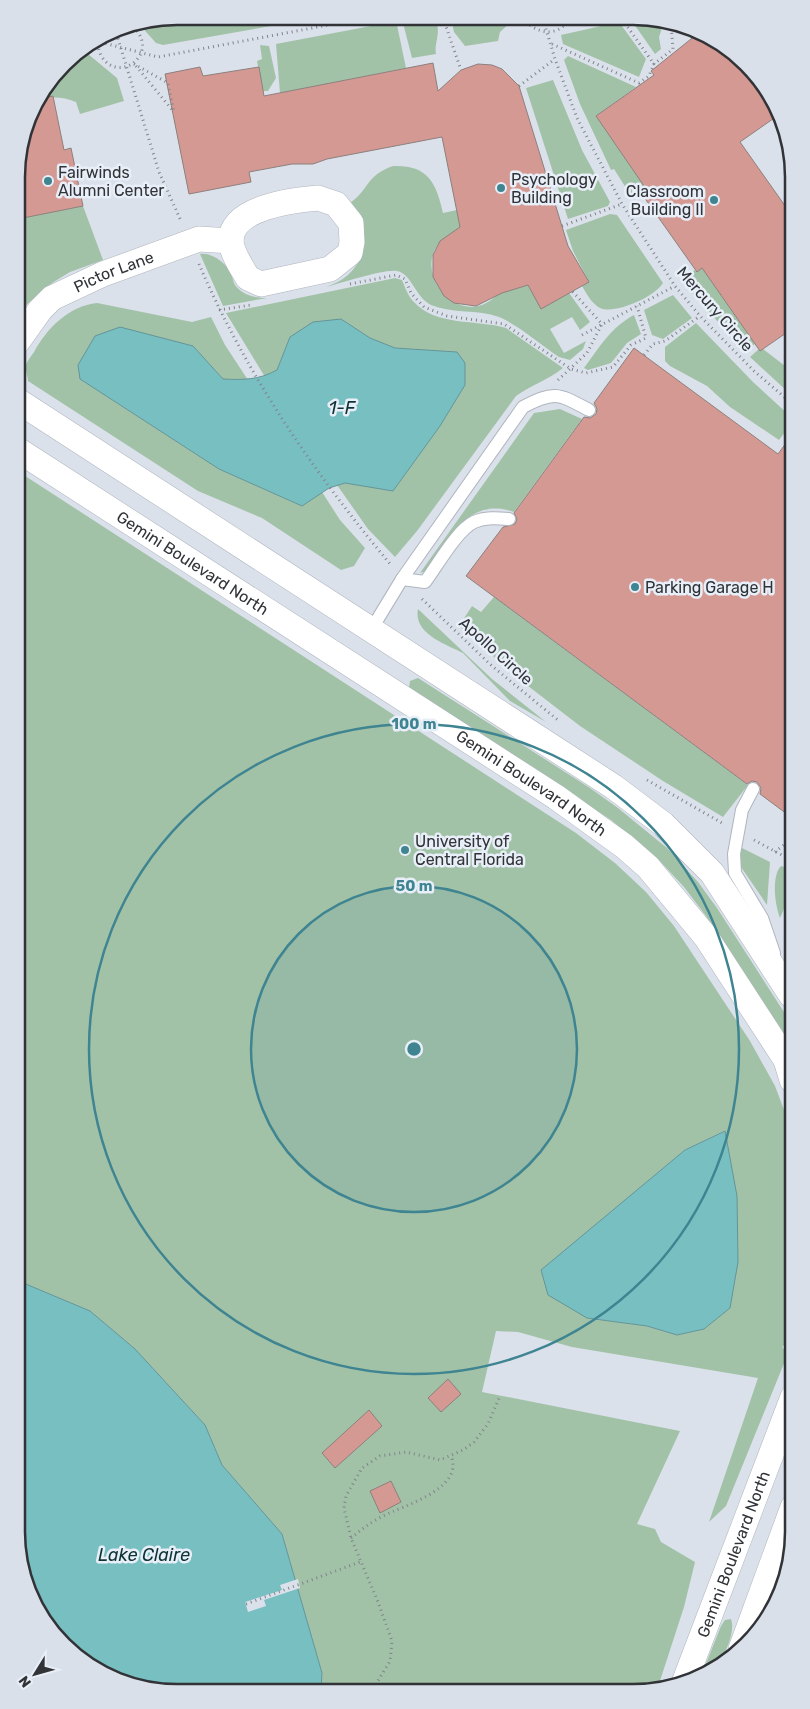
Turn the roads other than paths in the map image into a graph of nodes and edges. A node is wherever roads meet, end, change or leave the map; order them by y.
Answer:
1 (231, 241) junction
2 (25, 328) edge
3 (25, 405) edge
4 (589, 410) dead end
5 (25, 455) edge
6 (509, 519) dead end
7 (402, 579) junction
8 (371, 630) junction
9 (350, 665) junction
10 (753, 789) dead end
11 (785, 981) edge
12 (785, 984) edge
13 (785, 1058) edge
14 (785, 1418) edge
15 (748, 1516) junction
16 (785, 1530) edge
17 (784, 1549) edge
18 (734, 1552) junction
19 (779, 1568) edge
20 (752, 1625) edge
21 (688, 1673) edge

1 - 1 street
1 - 2 street, Pictor Lane
3 - 8 street
4 - 7 lane
5 - 9 street, Gemini Boulevard North
6 - 7 lane
7 - 8 lane
8 - 9 street
8 - 12 street
9 - 13 street, Gemini Boulevard North
10 - 11 lane
14 - 15 street, Gemini Boulevard North
15 - 16 street
15 - 18 street, Gemini Boulevard North
17 - 19 street
18 - 19 street
18 - 21 street, Gemini Boulevard North
19 - 20 street

